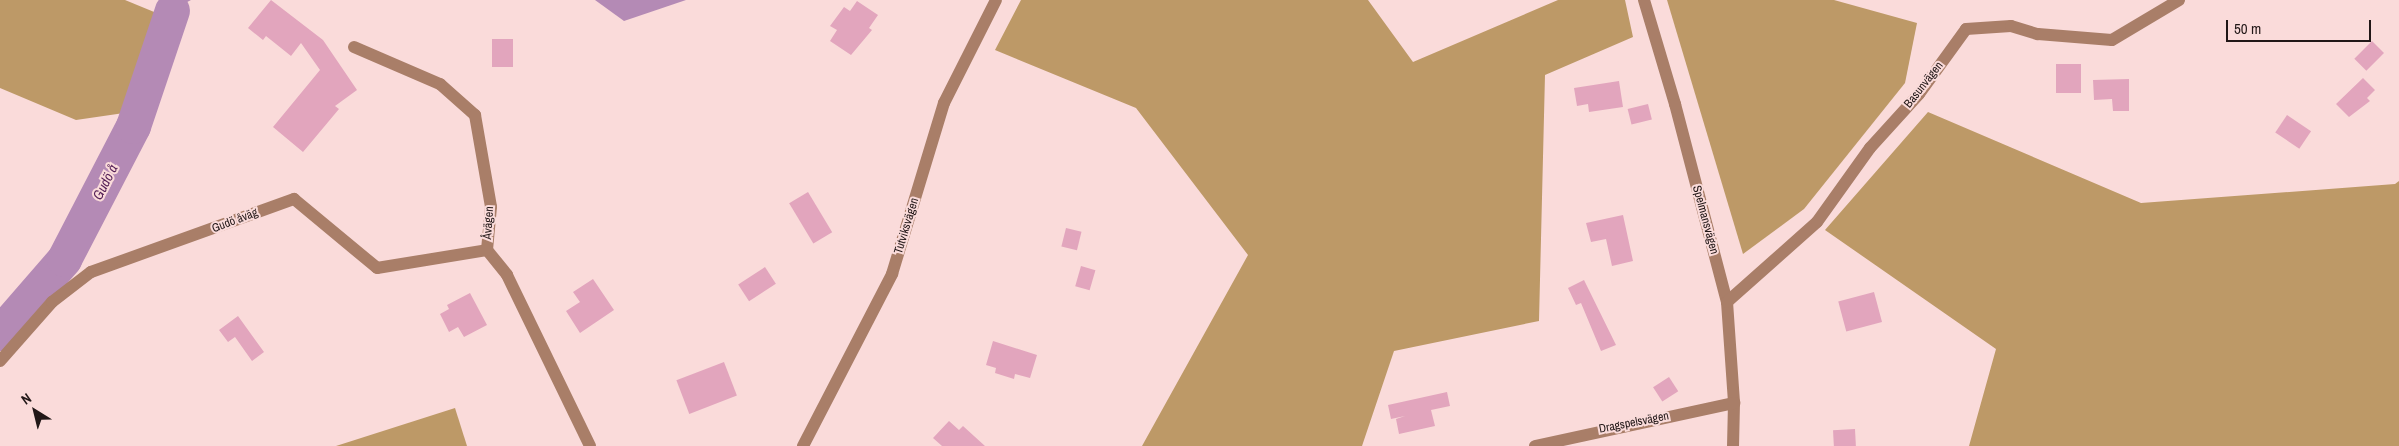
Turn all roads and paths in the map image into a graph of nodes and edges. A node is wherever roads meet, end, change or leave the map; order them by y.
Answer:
1 (996, 0) edge
2 (1644, 0) edge
3 (2180, 0) edge
4 (354, 46) dead end
5 (487, 250) junction
6 (1727, 302) junction
7 (0, 361) edge
8 (1734, 403) junction
9 (590, 446) edge
10 (803, 446) edge
11 (1535, 446) edge
12 (1733, 446) edge

1 - 10 street, Tutviksvägen
2 - 6 street, Spelmansvägen
3 - 6 street, Basunvägen
4 - 5 street, Åvägen
5 - 7 street, Gudö åväg
5 - 9 street, Åvägen
6 - 8 street, Spelmansvägen
8 - 11 street, Dragspelsvägen
8 - 12 street, Spelmansvägen

